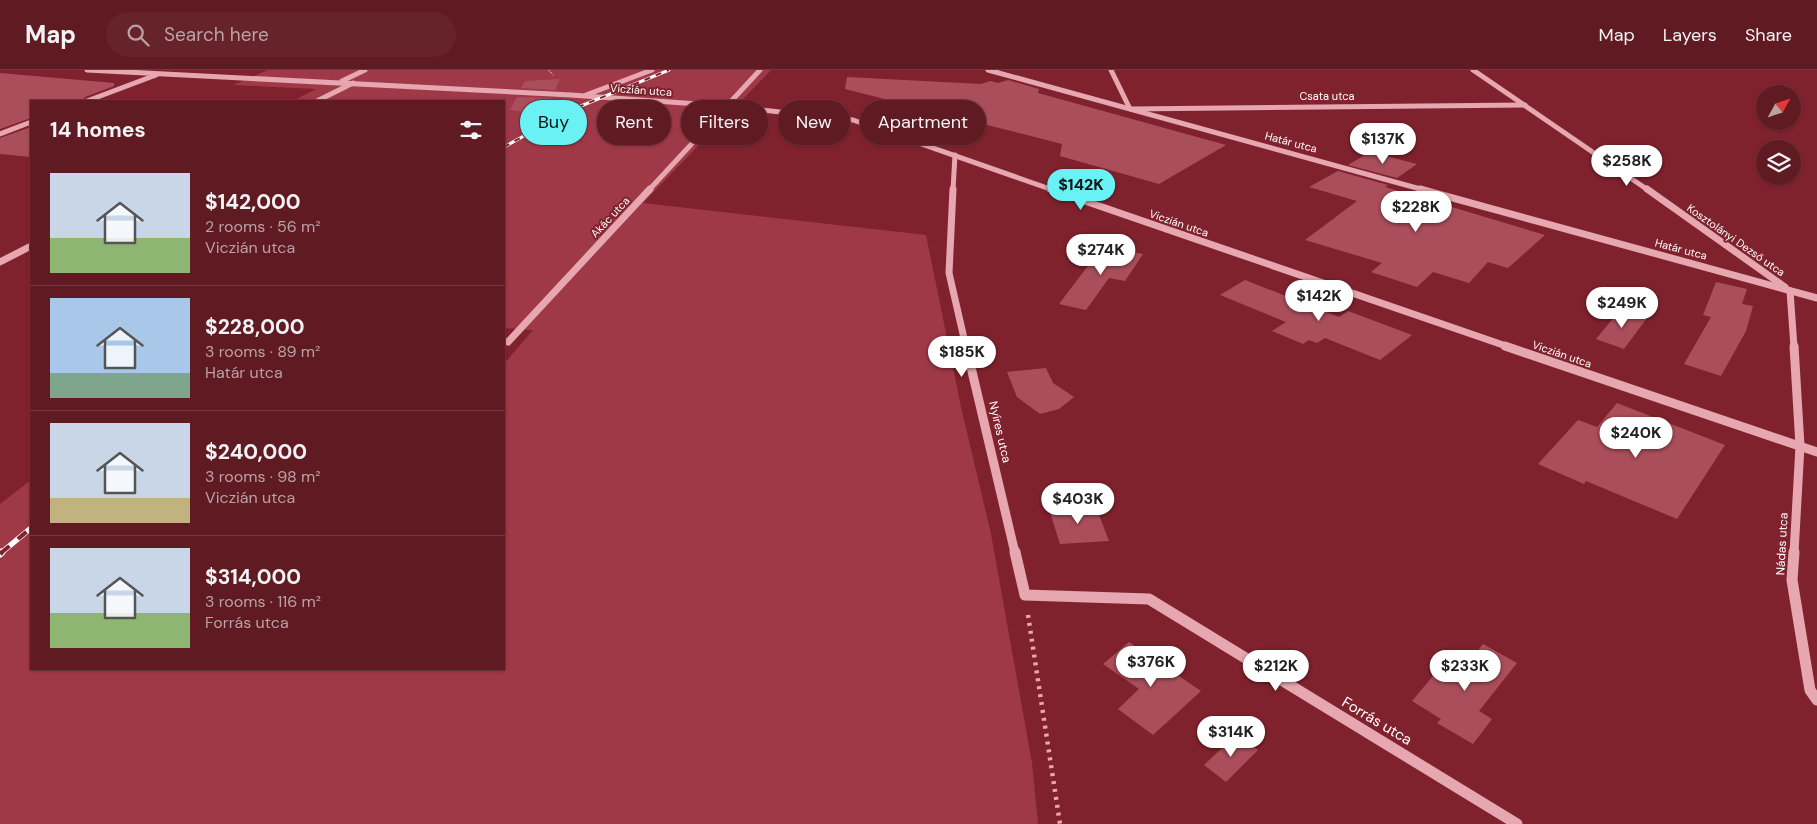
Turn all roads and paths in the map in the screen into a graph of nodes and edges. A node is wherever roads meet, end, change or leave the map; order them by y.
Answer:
1 (87, 70) edge
2 (365, 70) edge
3 (652, 70) edge
4 (760, 70) edge
5 (988, 70) edge
6 (1110, 70) edge
7 (1473, 70) edge
8 (117, 71) edge
9 (161, 73) junction
10 (341, 82) junction
11 (353, 83) junction
12 (583, 96) junction
13 (90, 100) edge
14 (319, 100) edge
15 (732, 100) edge
16 (681, 103) edge
17 (1525, 105) junction
18 (1130, 109) junction
19 (768, 111) edge
20 (30, 122) edge
21 (0, 134) edge
22 (690, 145) edge
23 (955, 156) junction
24 (30, 247) edge
25 (0, 262) edge
26 (1790, 291) junction
27 (1817, 291) edge
28 (1817, 298) edge
29 (508, 342) dead end
30 (1800, 446) junction
31 (1817, 452) edge
32 (1025, 595) junction
33 (1817, 700) edge
34 (1060, 824) edge
35 (1517, 824) edge

1 - 8 street, Viczián utca
2 - 10 street
3 - 12 street
4 - 15 street
5 - 18 street, Határ utca
6 - 18 street
7 - 17 street, Kosztolányi Dezső utca
8 - 9 street, Viczián utca
9 - 10 street, Viczián utca
9 - 13 street
10 - 11 street, Viczián utca
11 - 12 street, Viczián utca
11 - 14 street
12 - 16 street, Viczián utca
17 - 18 street, Csata utca
17 - 26 street, Kosztolányi Dezső utca
18 - 26 street, Határ utca
19 - 23 street, Viczián utca
20 - 21 street
22 - 29 street, Akác utca
23 - 30 street, Viczián utca
23 - 32 street, Nyíres utca
24 - 25 street
26 - 27 street
26 - 28 street, Határ utca
26 - 30 street
30 - 31 street
30 - 33 street, Nádas utca
32 - 34 path
32 - 35 street, Forrás utca

